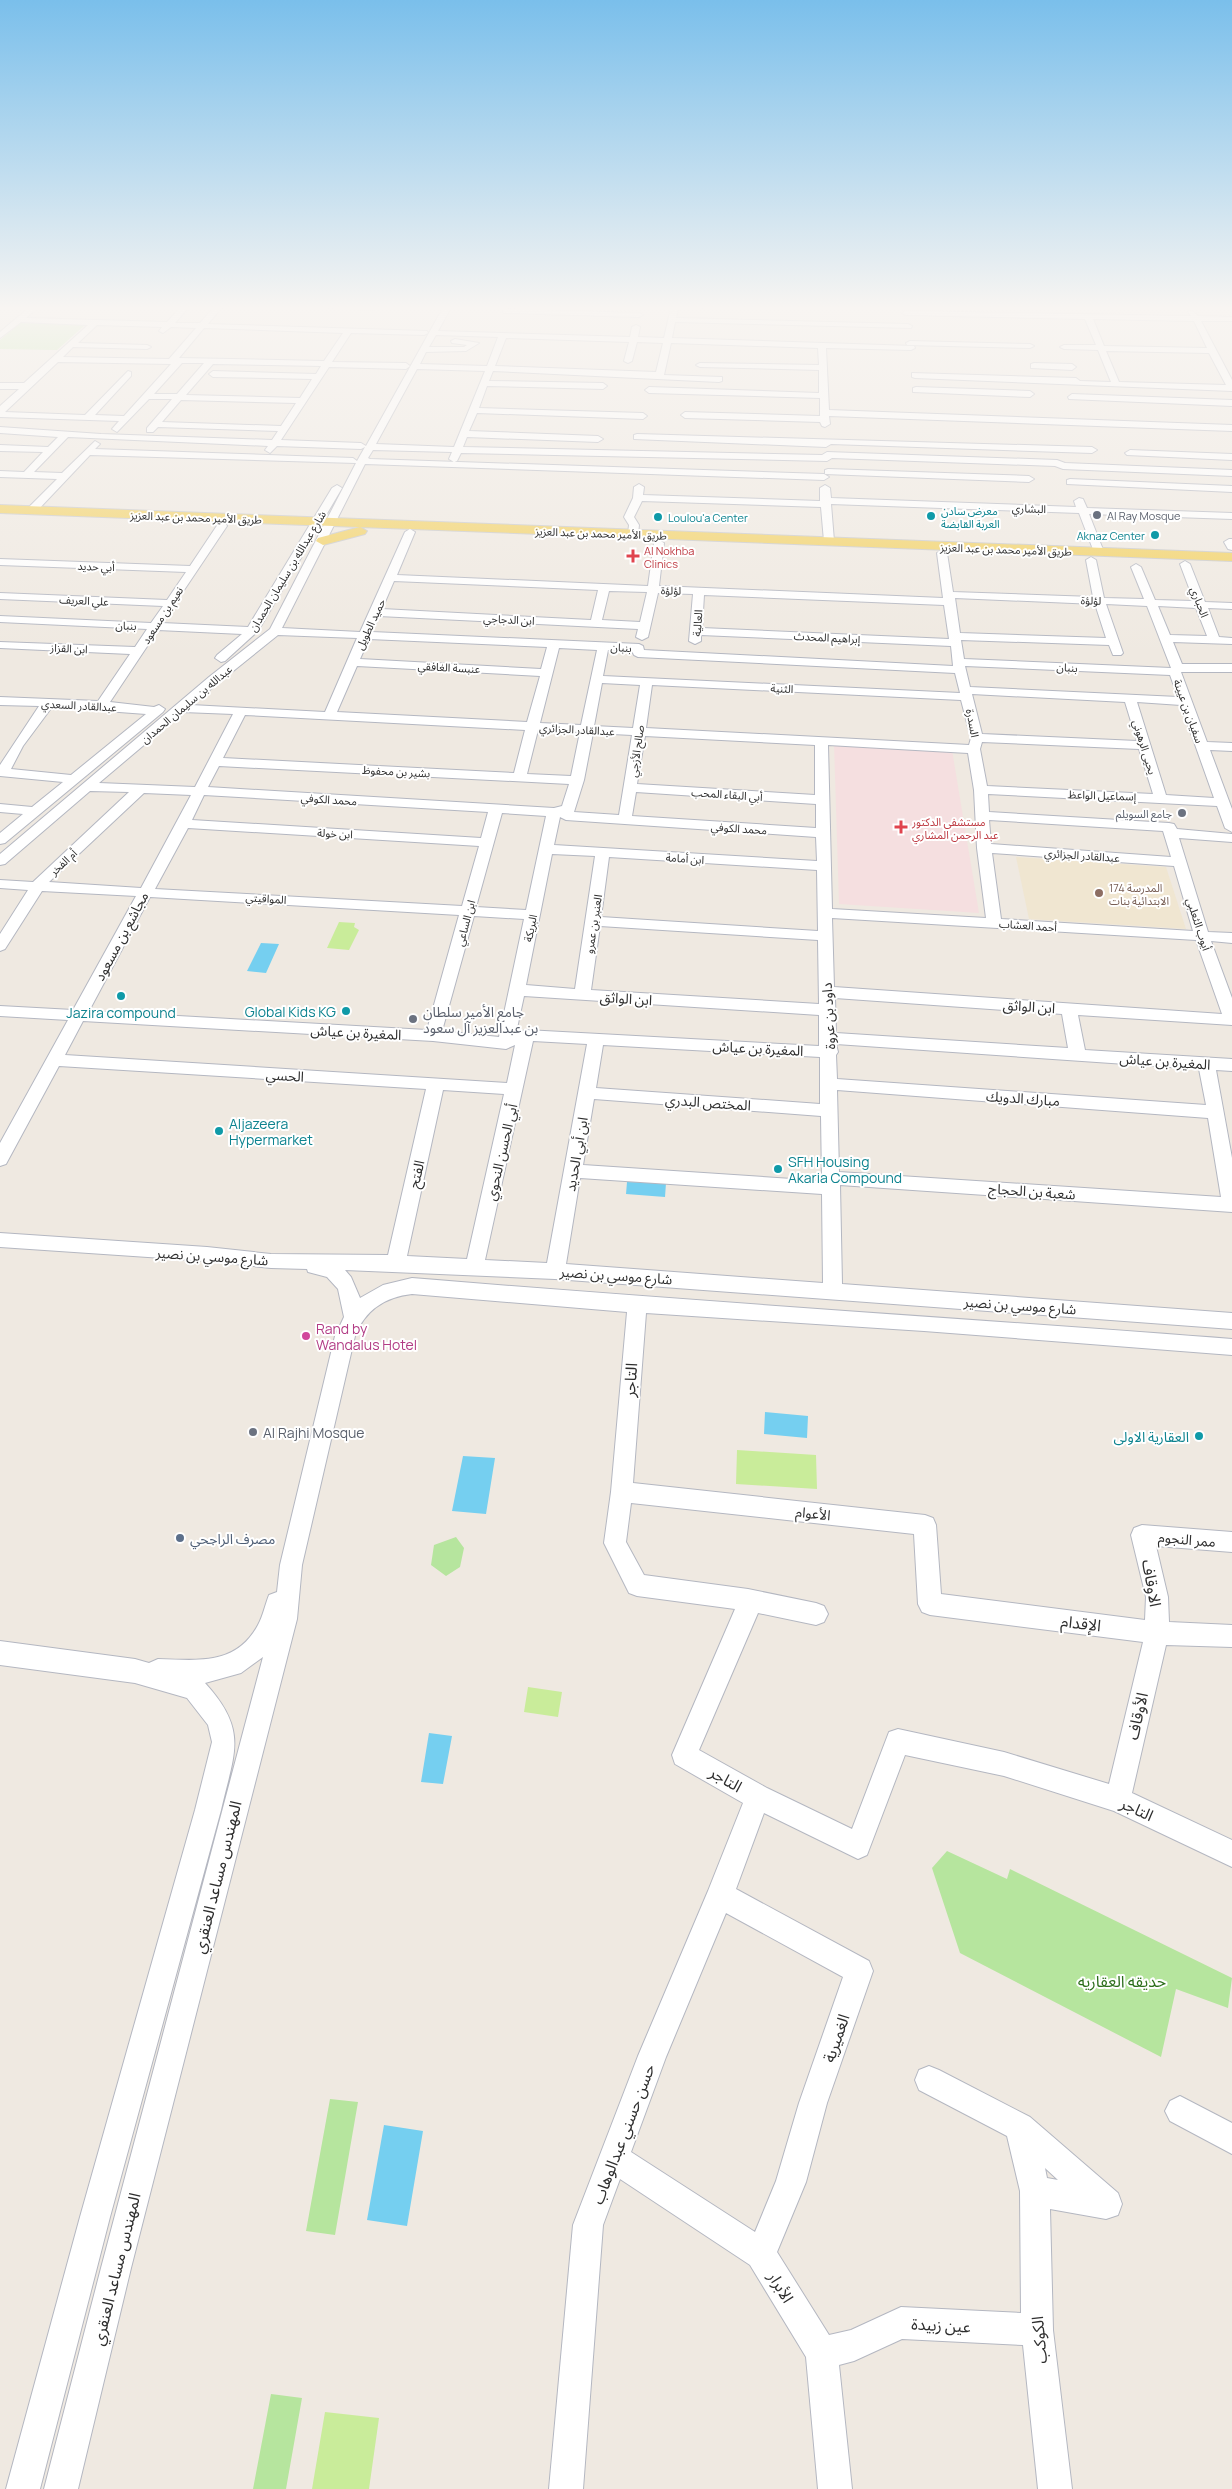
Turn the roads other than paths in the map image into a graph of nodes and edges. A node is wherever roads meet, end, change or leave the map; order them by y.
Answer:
1 (122, 422) edge
2 (288, 422) edge
3 (376, 422) edge
4 (383, 422) edge
5 (468, 422) edge
6 (544, 422) edge
7 (603, 422) edge
8 (642, 422) edge
9 (722, 422) edge
10 (824, 422) edge
11 (1035, 422) edge
12 (1064, 422) edge
13 (1064, 422) edge
14 (1085, 422) edge
15 (1085, 422) edge
16 (1179, 422) edge
17 (1082, 423) junction
18 (155, 424) joint
19 (1232, 428) edge
20 (284, 429) junction
21 (0, 430) edge
22 (67, 433) junction
23 (464, 434) junction
24 (105, 437) junction
25 (143, 438) junction
26 (826, 442) junction
27 (274, 443) junction
28 (361, 446) junction
29 (963, 446) junction
30 (371, 447) junction
31 (0, 448) edge
32 (51, 450) junction
33 (458, 450) junction
34 (1129, 450) joint
35 (87, 452) junction
36 (594, 454) junction
37 (646, 454) junction
38 (689, 454) junction
39 (636, 455) junction
40 (827, 456) junction
41 (1232, 457) edge
42 (265, 458) junction
43 (966, 459) junction
44 (358, 460) junction
45 (1024, 462) junction
46 (462, 465) junction
47 (1063, 466) junction
48 (1097, 467) junction
49 (1136, 469) junction
50 (642, 472) junction
51 (1232, 472) edge
52 (0, 474) edge
53 (826, 474) junction
54 (26, 475) junction
55 (64, 476) junction
56 (1070, 482) junction
57 (684, 486) junction
58 (1232, 489) edge
59 (638, 498) junction
60 (1124, 498) junction
61 (826, 502) junction
62 (0, 509) edge
63 (32, 510) junction
64 (1084, 510) junction
65 (1232, 516) edge
66 (0, 518) edge
67 (330, 522) junction
68 (284, 524) junction
69 (222, 526) junction
70 (365, 528) junction
71 (313, 531) junction
72 (410, 532) junction
73 (633, 534) junction
74 (697, 537) junction
75 (829, 541) junction
76 (1232, 542) edge
77 (659, 543) junction
78 (1232, 548) edge
79 (1042, 550) junction
80 (942, 553) junction
81 (1005, 556) junction
82 (1095, 556) junction
83 (1232, 557) edge
84 (0, 562) edge
85 (1185, 564) junction
86 (1232, 566) edge
87 (1136, 567) dead end
88 (191, 569) junction
89 (392, 578) junction
90 (604, 587) junction
91 (653, 589) junction
92 (699, 590) junction
93 (0, 596) edge
94 (950, 598) junction
95 (1099, 600) junction
96 (1151, 602) junction
97 (169, 603) junction
98 (1202, 605) junction
99 (1232, 606) edge
100 (374, 612) junction
101 (0, 619) edge
102 (596, 623) junction
103 (155, 626) junction
104 (644, 626) junction
105 (697, 630) junction
106 (252, 631) junction
107 (275, 631) junction
108 (364, 634) junction
109 (1165, 638) junction
110 (956, 639) junction
111 (1214, 640) junction
112 (1232, 641) edge
113 (1113, 642) junction
114 (554, 644) junction
115 (0, 645) edge
116 (603, 646) junction
117 (639, 648) junction
118 (138, 651) junction
119 (694, 656) junction
120 (352, 662) junction
121 (960, 666) junction
122 (1232, 668) edge
123 (1122, 670) junction
124 (1176, 670) junction
125 (546, 672) junction
126 (776, 674) junction
127 (597, 678) junction
128 (647, 681) junction
129 (1106, 682) junction
130 (966, 694) junction
131 (1130, 698) junction
132 (0, 700) edge
133 (1184, 701) junction
134 (48, 703) junction
135 (102, 704) junction
136 (180, 708) junction
137 (157, 711) junction
138 (241, 711) junction
139 (329, 716) junction
140 (533, 727) junction
141 (587, 729) junction
142 (638, 732) junction
143 (821, 741) junction
144 (976, 744) junction
145 (0, 745) edge
146 (1145, 745) junction
147 (17, 746) junction
148 (1202, 746) junction
149 (1232, 747) edge
150 (216, 762) junction
151 (1, 772) edge
152 (519, 777) junction
153 (76, 778) junction
154 (577, 780) junction
155 (88, 787) junction
156 (631, 788) junction
157 (141, 789) junction
158 (981, 790) junction
159 (201, 791) junction
160 (1160, 797) junction
161 (823, 800) junction
162 (1223, 802) junction
163 (0, 808) edge
164 (496, 809) junction
165 (35, 811) junction
166 (563, 812) junction
167 (983, 816) junction
168 (625, 820) junction
169 (183, 824) junction
170 (1232, 828) edge
171 (1170, 830) junction
172 (823, 833) junction
173 (1232, 838) edge
174 (0, 840) edge
175 (486, 842) junction
176 (984, 848) junction
177 (546, 849) junction
178 (604, 853) junction
179 (0, 861) edge
180 (1180, 862) junction
181 (824, 866) junction
182 (0, 884) edge
183 (39, 884) junction
184 (145, 891) junction
185 (469, 911) junction
186 (824, 913) junction
187 (532, 915) junction
188 (593, 921) junction
189 (994, 923) junction
190 (824, 936) junction
191 (1202, 937) junction
192 (1232, 938) edge
193 (0, 946) edge
194 (517, 990) junction
195 (826, 992) junction
196 (582, 995) junction
197 (1069, 1009) junction
198 (826, 1010) junction
199 (0, 1011) edge
200 (78, 1016) junction
201 (1232, 1020) edge
202 (526, 1035) junction
203 (433, 1036) junction
204 (596, 1038) junction
205 (506, 1043) junction
206 (829, 1045) junction
207 (1078, 1055) junction
208 (55, 1060) junction
209 (1207, 1064) junction
210 (1232, 1065) edge
211 (436, 1084) junction
212 (831, 1084) junction
213 (515, 1090) junction
214 (588, 1093) junction
215 (829, 1111) junction
216 (1215, 1112) junction
217 (0, 1159) edge
218 (574, 1171) junction
219 (832, 1183) junction
220 (1232, 1204) edge
221 (0, 1240) edge
222 (271, 1261) junction
223 (396, 1263) junction
224 (474, 1268) junction
225 (554, 1270) junction
226 (397, 1286) joint
227 (833, 1290) junction
228 (637, 1305) junction
229 (353, 1315) junction
230 (1232, 1322) edge
231 (1232, 1347) edge
232 (622, 1492) junction
233 (1142, 1535) joint
234 (1232, 1542) edge
235 (291, 1564) junction
236 (748, 1600) junction
237 (930, 1604) joint
238 (816, 1614) dead end
239 (1157, 1633) junction
240 (1232, 1636) edge
241 (0, 1653) edge
242 (135, 1671) junction
243 (194, 1688) joint
244 (758, 1797) junction
245 (1118, 1799) junction
246 (1232, 1854) edge
247 (720, 1895) junction
248 (929, 2080) dead end
249 (1180, 2111) dead end
250 (1020, 2127) junction
251 (1232, 2139) edge
252 (614, 2158) junction
253 (1034, 2191) junction
254 (761, 2254) junction
255 (1036, 2330) junction
256 (822, 2353) junction
257 (23, 2489) edge
258 (61, 2489) edge
259 (566, 2489) edge
260 (834, 2489) edge
261 (1055, 2489) edge

1 - 24 street
2 - 20 street
3 - 28 street, شارع عبدالله بن سليمان الحمدان
4 - 30 street, شارع عبدالله بن سليمان الحمدان
5 - 23 street
6 - 23 street
7 - 36 street
8 - 39 street
9 - 26 street
10 - 26 street
11 - 29 street
12 - 17 street
13 - 17 street
14 - 17 street
15 - 17 street
16 - 19 street
17 - 48 street
18 - 20 street
18 - 25 street
20 - 27 street
21 - 22 street
22 - 24 street
22 - 32 street
23 - 33 street
24 - 25 street
24 - 35 street
25 - 27 street
26 - 29 street
26 - 40 street
27 - 28 street
27 - 42 street
28 - 44 street, شارع عبدالله بن سليمان الحمدان
29 - 43 street
30 - 33 street
30 - 44 street, شارع عبدالله بن سليمان الحمدان
31 - 32 street
32 - 54 street
33 - 36 street
33 - 46 street
34 - 41 street
34 - 49 street
35 - 42 street
35 - 55 street
36 - 39 street
37 - 38 street
37 - 39 street
37 - 50 street
38 - 40 street
38 - 57 street
40 - 43 street
40 - 53 street
42 - 44 street
43 - 45 street
44 - 46 street
44 - 67 street, شارع عبدالله بن سليمان الحمدان
45 - 47 street
45 - 53 street
46 - 50 street
47 - 48 street
47 - 56 street
48 - 49 street
49 - 51 street
50 - 57 street
50 - 59 street
52 - 54 street
53 - 57 street
53 - 61 street
54 - 55 street
55 - 63 street
56 - 60 street
56 - 64 street
57 - 59 street, البشاري
57 - 61 street, البشاري
58 - 60 street
59 - 73 street
60 - 64 street, البشاري
60 - 65 street, البشاري
61 - 64 street, البشاري
61 - 75 street
62 - 63 main road, طريق الأمير محمد بن عبد العزيز
63 - 68 main road, طريق الأمير محمد بن عبد العزيز
64 - 82 street
66 - 69 main road, طريق الأمير محمد بن عبد العزيز
67 - 68 main road
67 - 70 main road, طريق الأمير محمد بن عبد العزيز
67 - 70 main road
67 - 71 main road, طريق الأمير محمد بن عبد العزيز
67 - 71 street, شارع عبدالله بن سليمان الحمدان
67 - 107 street, عبدالله بن سليمان الحمدان
68 - 69 main road, طريق الأمير محمد بن عبد العزيز
68 - 71 main road, طريق الأمير محمد بن عبد العزيز
69 - 88 street, نعيم بن مسعود
70 - 72 main road, طريق الأمير محمد بن عبد العزيز
70 - 73 main road, طريق الأمير محمد بن عبد العزيز
71 - 106 street, شارع عبدالله بن سليمان الحمدان
72 - 77 main road, طريق الأمير محمد بن عبد العزيز
72 - 89 street, حميد الطويل
73 - 74 main road, طريق الأمير محمد بن عبد العزيز
74 - 75 main road, طريق الأمير محمد بن عبد العزيز
74 - 77 main road
75 - 79 main road, طريق الأمير محمد بن عبد العزيز
76 - 78 street
77 - 80 main road, طريق الأمير محمد بن عبد العزيز
77 - 91 street
79 - 81 main road
79 - 82 main road, طريق الأمير محمد بن عبد العزيز
80 - 81 main road, طريق الأمير محمد بن عبد العزيز
80 - 94 street, السدرة
81 - 82 main road, طريق الأمير محمد بن عبد العزيز
82 - 83 main road, طريق الأمير محمد بن عبد العزيز
82 - 85 main road, طريق الأمير محمد بن عبد العزيز
82 - 95 street
84 - 88 street, أبي حديد
85 - 86 main road, طريق الأمير محمد بن عبد العزيز
85 - 98 street, الحباري
87 - 96 street, سفيان بن عيينة
88 - 97 street, نعيم بن مسعود
89 - 90 street, لؤلؤة
89 - 100 street, حميد الطويل
90 - 91 street, لؤلؤة
90 - 102 street
91 - 92 street, لؤلؤة
91 - 104 street
92 - 94 street, لؤلؤة
92 - 105 street, العالية
93 - 97 street, علي العريف
94 - 95 street, لؤلؤة
94 - 110 street, السدرة
95 - 96 street, لؤلؤة
95 - 113 street
96 - 98 street, لؤلؤة
96 - 109 street, سفيان بن عيينة
97 - 103 street, نعيم بن مسعود
98 - 99 street, لؤلؤة
98 - 111 street, الحباري
100 - 102 street, ابن الدجاجي
100 - 108 street, حميد الطويل
101 - 103 street, بنبان
102 - 104 street, ابن الدجاجي
103 - 106 street, بنبان
103 - 118 street, نعيم بن مسعود
104 - 117 street
105 - 110 street, إبراهيم المحدث
105 - 119 street, العالية
106 - 137 street, شارع عبدالله بن سليمان الحمدان
107 - 108 street, بنبان
107 - 136 street, عبدالله بن سليمان الحمدان
108 - 114 street, بنبان
108 - 120 street, حميد الطويل
109 - 111 street
109 - 124 street, سفيان بن عيينة
110 - 113 street, إبراهيم المحدث
110 - 121 street, السدرة
111 - 112 street
113 - 123 street
114 - 116 street, بنبان
114 - 125 street
115 - 118 street, ابن القزاز
116 - 117 street, بنبان
116 - 127 street, البريكة
117 - 119 street, بنبان
118 - 135 street, نعيم بن مسعود
119 - 126 street, بنبان
120 - 125 street, عنبسة الغافقي
120 - 139 street, حميد الطويل
121 - 126 street, بنبان
121 - 129 street, بنبان
121 - 130 street, السدرة
122 - 124 street, بنبان
123 - 124 street, بنبان
123 - 129 street, بنبان
124 - 133 street, سفيان بن عيينة
125 - 140 street
126 - 128 street, الثنية
126 - 130 street, الثنية
127 - 128 street, الثنية
127 - 141 street, البريكة
128 - 142 street, صالح الأزجي
129 - 130 street, الثنية
129 - 131 street, الثنية
130 - 144 street, السدرة
131 - 133 street, الثنية
131 - 146 street, يحيى الرهوني
132 - 134 street, عبدالقادر السعدي
133 - 148 street, سفيان بن عيينة
134 - 135 street, عبدالقادر السعدي
134 - 147 street
135 - 137 street, عبدالقادر السعدي
136 - 138 street, عبدالقادر الجزائري
136 - 155 street, عبدالله بن سليمان الحمدان
137 - 153 street, شارع عبدالله بن سليمان الحمدان
138 - 139 street, عبدالقادر الجزائري
138 - 150 street, مجاشع بن مسعود
139 - 140 street, عبدالقادر الجزائري
140 - 141 street, عبدالقادر الجزائري
140 - 152 street
141 - 142 street, عبدالقادر الجزائري
141 - 154 street, البريكة
142 - 143 street, عبدالقادر الجزائري
142 - 156 street, صالح الأزجي
143 - 144 street, عبدالقادر الجزائري
143 - 161 street, داود بن عروة
144 - 146 street, عبدالقادر الجزائري
144 - 158 street, السدرة
145 - 147 street
146 - 160 street, يحيى الرهوني
147 - 151 street
148 - 149 street
148 - 162 street, سفيان بن عيينة
150 - 152 street, بشير بن محفوظ
150 - 159 street, مجاشع بن مسعود
151 - 153 street
152 - 154 street, بشير بن محفوظ
153 - 165 street, شارع عبدالله بن سليمان الحمدان
154 - 166 street, البريكة
155 - 157 street, محمد الكوفي
155 - 179 street, عبدالله بن سليمان الحمدان
156 - 161 street, أبي البقاء المحب
156 - 168 street, صالح الأزجي
157 - 159 street, محمد الكوفي
157 - 183 street, أم الفخر
158 - 160 street, إسماعيل الواعظ
158 - 167 street, السدرة
159 - 164 street, محمد الكوفي
159 - 169 street, مجاشع بن مسعود
160 - 162 street, إسماعيل الواعظ
161 - 172 street, داود بن عروة
162 - 170 street, سفيان بن عيينة
163 - 165 street
164 - 166 street, محمد الكوفي
164 - 175 street, ابن الساعي
165 - 174 street, شارع عبدالله بن سليمان الحمدان
166 - 168 street, محمد الكوفي
166 - 177 street, البريكة
167 - 171 street
167 - 176 street, السدرة
168 - 172 street, محمد الكوفي
169 - 175 street, ابن خولة
169 - 184 street, مجاشع بن مسعود
171 - 173 street
171 - 180 street, أيوب الثعلبي
172 - 181 street, داود بن عروة
175 - 185 street, ابن الساعي
176 - 180 street, عبدالقادر الجزائري
176 - 189 street, السدرة
177 - 178 street, ابن أمامة
177 - 187 street, البريكة
178 - 181 street, ابن أمامة
178 - 188 street, العنبر بن عمرو
180 - 191 street, أيوب الثعلبي
181 - 186 street, داود بن عروة
182 - 183 street, المواقيتي
183 - 184 street, المواقيتي
183 - 193 street, أم الفخر
184 - 185 street, المواقيتي
184 - 200 street, مجاشع بن مسعود
185 - 187 street, المواقيتي
185 - 203 street, ابن الساعي
186 - 189 street, أحمد العشاب
186 - 190 street, داود بن عروة
187 - 194 street, البريكة
188 - 190 street
188 - 196 street, العنبر بن عمرو
189 - 191 street, أحمد العشاب
190 - 195 street, داود بن عروة
191 - 192 street, أحمد العشاب
191 - 201 street, أيوب الثعلبي
194 - 196 street, ابن الواثق
194 - 205 street, البريكة
195 - 197 street, ابن الواثق
195 - 198 street, داود بن عروة
196 - 198 street, ابن الواثق
197 - 201 street, ابن الواثق
197 - 207 street
198 - 206 street, داود بن عروة
199 - 200 street, المغيرة بن عياش
200 - 203 street, المغيرة بن عياش
200 - 208 street, مجاشع بن مسعود
202 - 204 street, المغيرة بن عياش
202 - 205 street, المغيرة بن عياش
202 - 213 street, أبي الحسن النحوي
203 - 205 street, المغيرة بن عياش
204 - 206 street, المغيرة بن عياش
204 - 214 street, ابن أبي الحديد
206 - 207 street, المغيرة بن عياش
206 - 212 street, داود بن عروة
207 - 209 street, المغيرة بن عياش
208 - 211 street, الحسي
208 - 217 street, مجاشع بن مسعود
209 - 210 street, المغيرة بن عياش
209 - 216 street
211 - 213 street, الحسي
211 - 223 street, الفتح
212 - 215 street, داود بن عروة
212 - 216 street, مبارك الدويك
213 - 224 street, أبي الحسن النحوي
214 - 215 street, المختص البدري
214 - 218 street, ابن أبي الحديد
215 - 219 street, داود بن عروة
216 - 220 street
218 - 219 street, شعبة بن الحجاج
218 - 225 street, ابن أبي الحديد
219 - 220 street, شعبة بن الحجاج
219 - 227 street, داود بن عروة
221 - 222 street, شارع موسي بن نصير
222 - 223 street, شارع موسي بن نصير
222 - 229 street
223 - 224 street, شارع موسي بن نصير
224 - 225 street, شارع موسي بن نصير
225 - 227 street, شارع موسي بن نصير
226 - 228 street, شارع موسي بن نصير
226 - 229 street
227 - 230 street, شارع موسي بن نصير
228 - 231 street, شارع موسي بن نصير
228 - 232 street, التاجر
229 - 235 street, المهندس مساعد العنقري
232 - 236 street, التاجر
232 - 237 street, الأعوام
233 - 234 street, ممر النجوم
233 - 239 street, الاوقاف
235 - 242 street
235 - 258 street, المهندس مساعد العنقري
236 - 238 street
236 - 244 street, التاجر
237 - 239 street, الإقدام
239 - 240 street, الإقدام
239 - 245 street, الأوقاف
241 - 242 street
242 - 243 street
243 - 257 street, المهندس مساعد العنقري
244 - 245 street, التاجر
244 - 247 street, حسن حسني عبدالوهاب
245 - 246 street, التاجر
247 - 252 street, حسن حسني عبدالوهاب
247 - 254 street, الغميرية
248 - 250 street
249 - 251 street
250 - 253 street, الكوكب
250 - 253 street
252 - 254 street, الأبرار
252 - 259 street, حسن حسني عبدالوهاب
253 - 255 street, الكوكب
254 - 256 street, الأبرار
255 - 256 street, عين زبيدة
255 - 261 street, الكوكب
256 - 260 street, الأبرار

